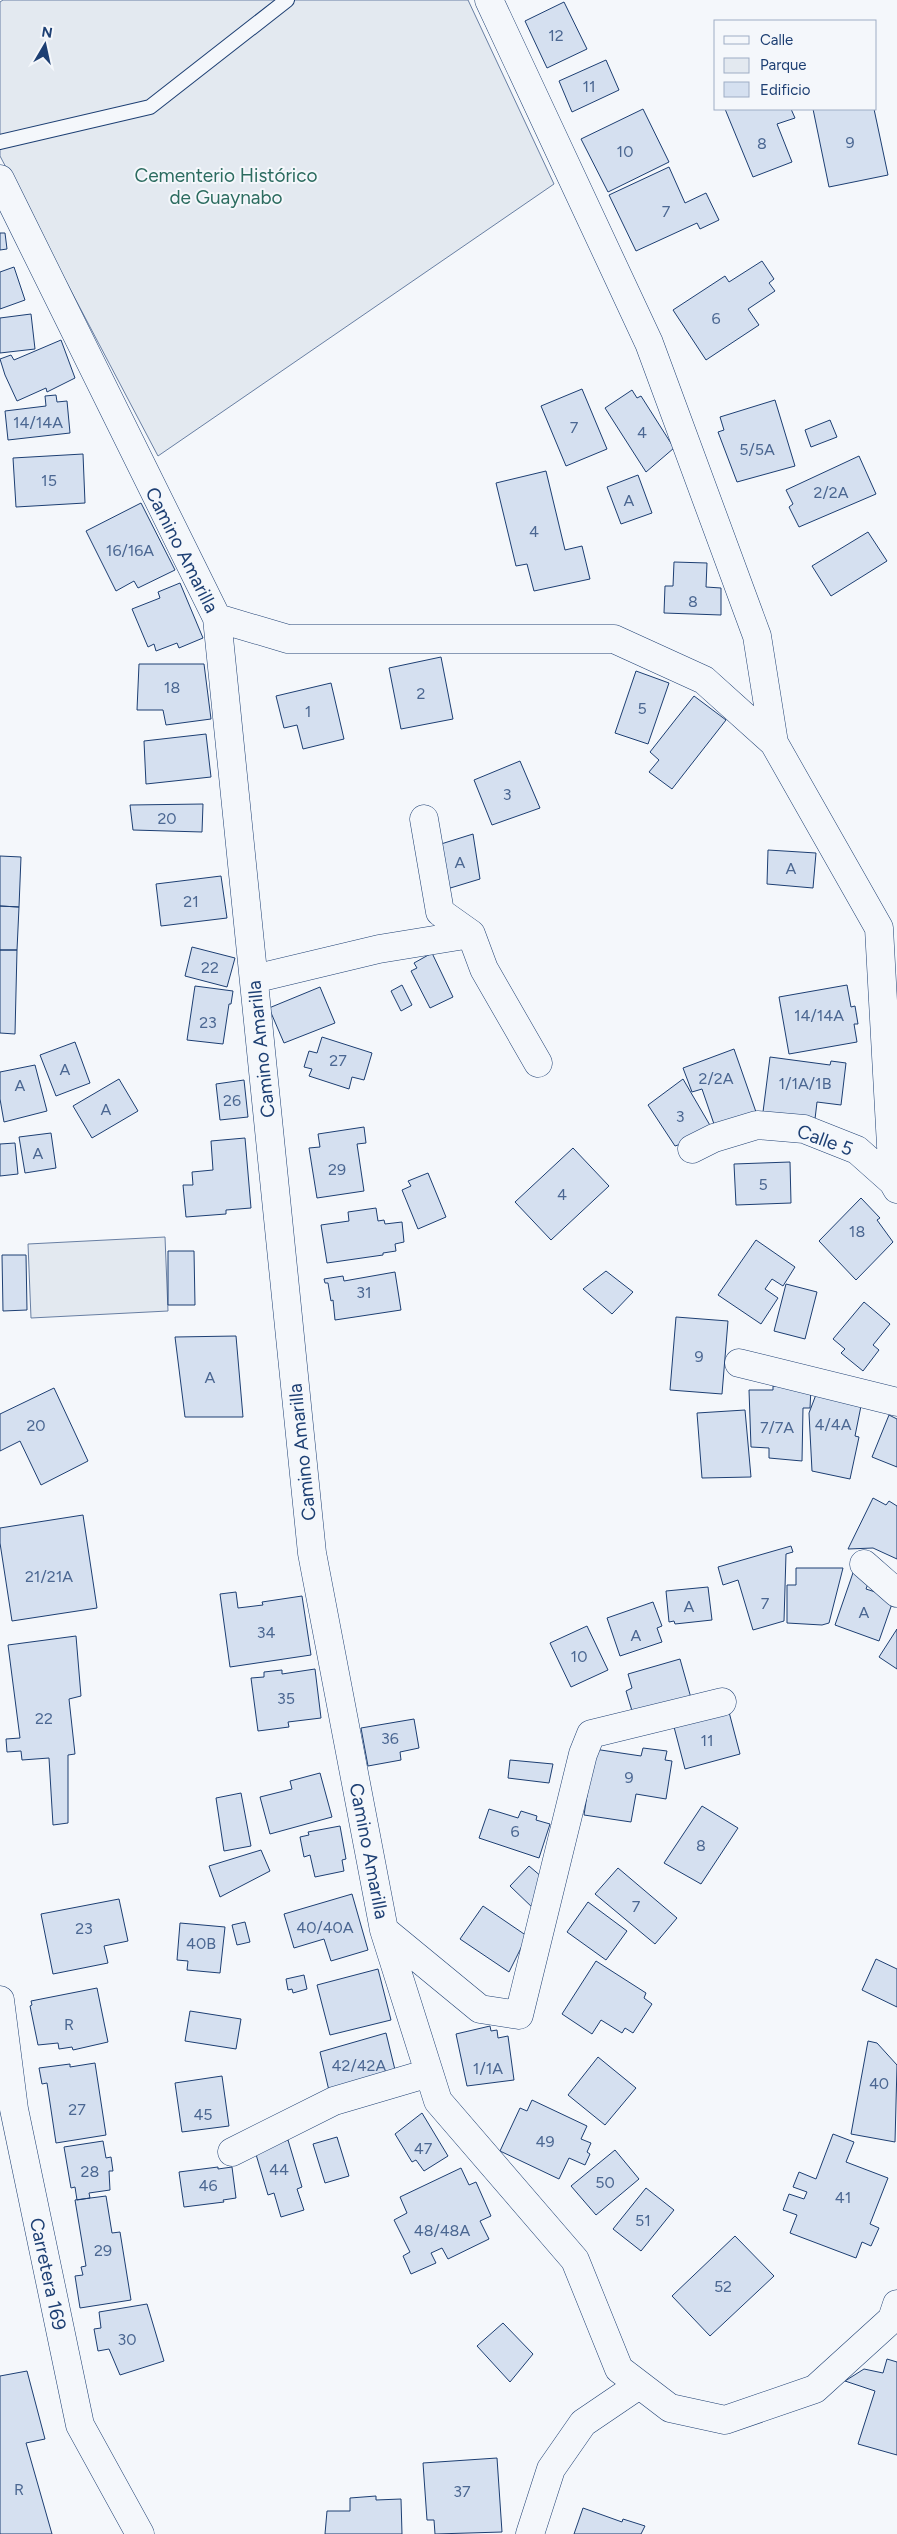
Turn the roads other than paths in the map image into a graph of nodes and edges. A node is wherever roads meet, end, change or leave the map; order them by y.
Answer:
1 (287, 0) edge
2 (489, 0) edge
3 (0, 142) edge
4 (0, 179) edge
5 (217, 618) junction
6 (774, 744) junction
7 (424, 819) dead end
8 (472, 934) junction
9 (254, 979) junction
10 (538, 1063) dead end
11 (692, 1149) dead end
12 (895, 1185) edge
13 (739, 1363) dead end
14 (897, 1402) edge
15 (864, 1564) dead end
16 (897, 1593) edge
17 (722, 1702) dead end
18 (384, 1930) junction
19 (0, 2000) edge
20 (429, 2073) junction
21 (232, 2152) dead end
22 (897, 2304) edge
23 (640, 2385) junction
24 (140, 2534) edge
25 (530, 2534) edge

1 - 3 lane
2 - 6 street
4 - 5 street, Camino Amarilla
5 - 6 street
5 - 9 street, Camino Amarilla
6 - 12 street
7 - 8 street
8 - 9 street
8 - 10 street
9 - 18 street, Camino Amarilla
11 - 12 street, Calle 5
13 - 14 street
15 - 16 street
17 - 18 street
18 - 20 street, Camino Amarilla
19 - 24 street, Carretera 169
20 - 21 street
20 - 23 street, Camino Amarilla
22 - 23 street, Camino Amarilla
23 - 25 street

